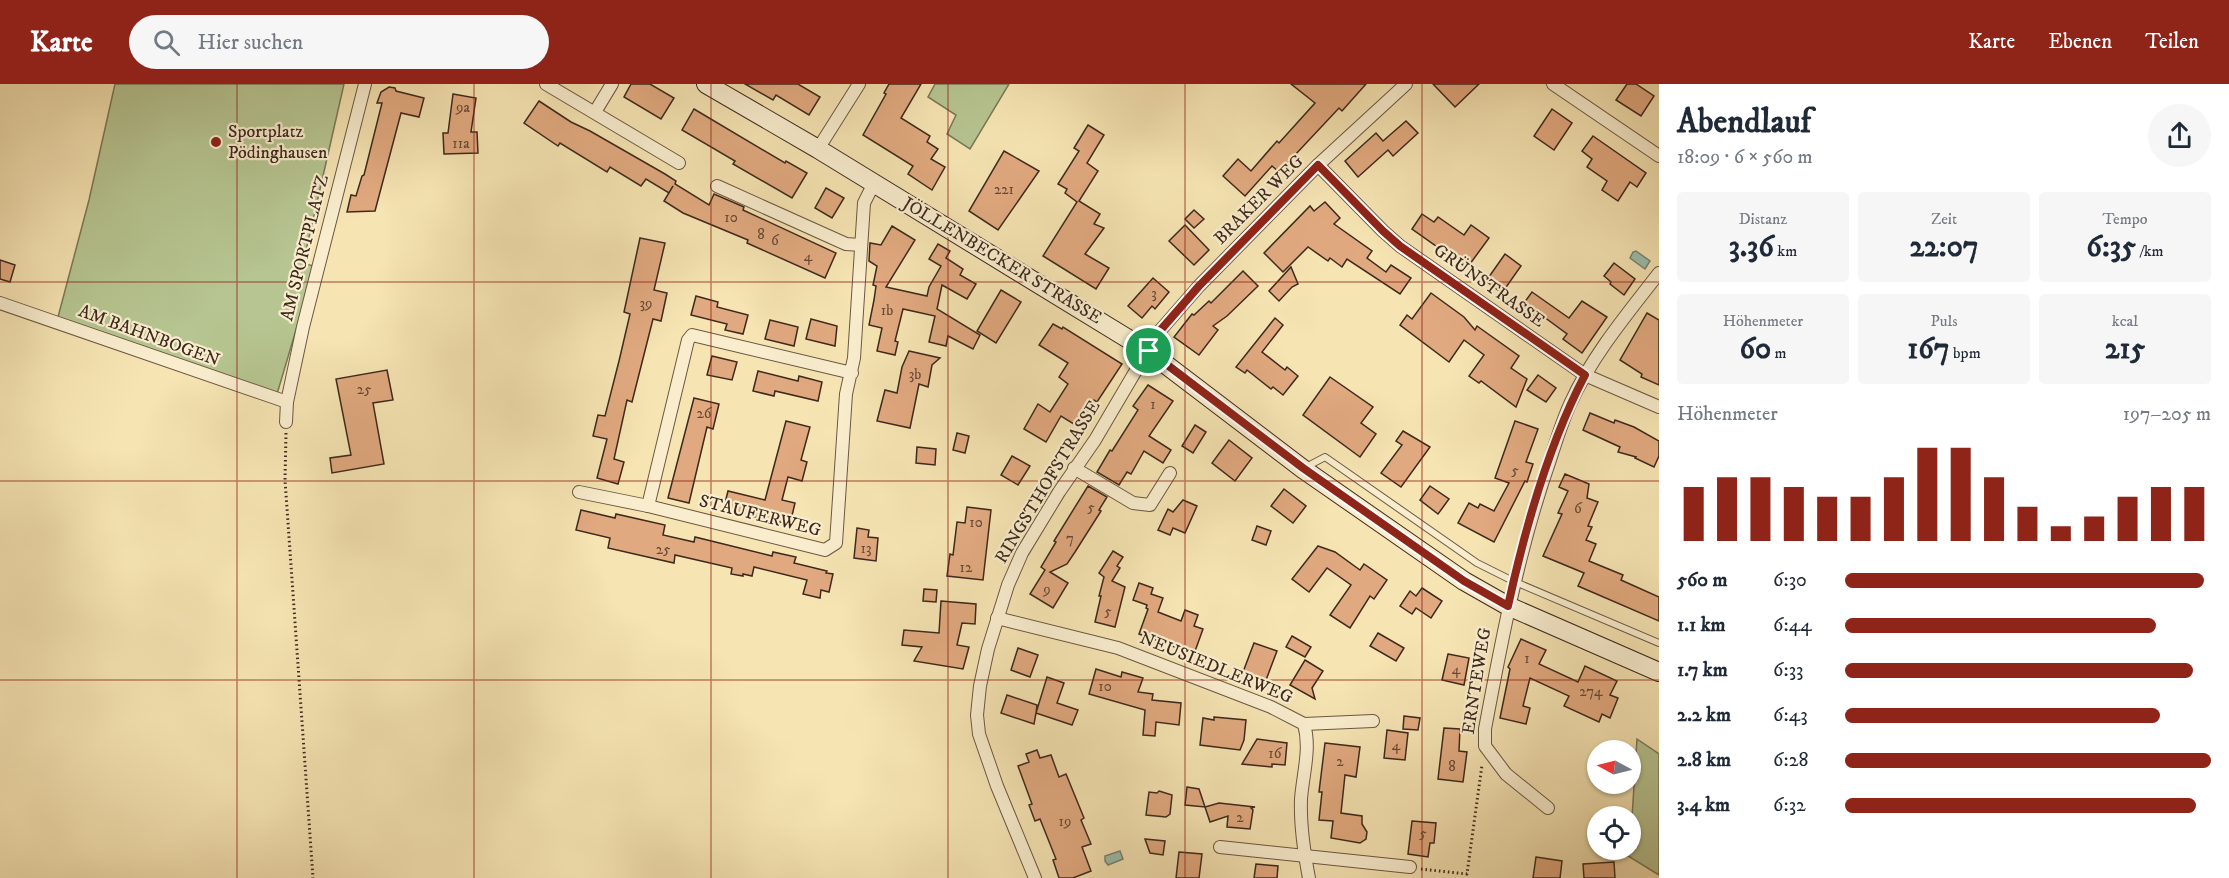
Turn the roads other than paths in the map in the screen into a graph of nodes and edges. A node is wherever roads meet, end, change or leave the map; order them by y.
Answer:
1 (365, 84) edge
2 (546, 84) edge
3 (612, 84) edge
4 (706, 84) edge
5 (859, 84) edge
6 (1406, 84) edge
7 (1553, 84) edge
8 (595, 112) junction
9 (818, 149) junction
10 (1659, 156) edge
11 (679, 163) dead end
12 (1318, 165) junction
13 (874, 183) junction
14 (717, 186) dead end
15 (861, 245) junction
16 (1659, 273) edge
17 (0, 303) edge
18 (1149, 351) junction
19 (852, 373) junction
20 (1585, 375) junction
21 (287, 402) junction
22 (1659, 407) edge
23 (286, 422) road end
24 (1074, 468) junction
25 (1303, 468) junction
26 (1170, 473) dead end
27 (579, 492) dead end
28 (648, 506) junction
29 (1514, 581) junction
30 (1508, 606) junction
31 (997, 618) junction
32 (1659, 643) edge
33 (1659, 672) edge
34 (1373, 721) dead end
35 (1304, 724) junction
36 (1548, 808) dead end
37 (1220, 848) dead end
38 (1305, 856) junction
39 (1410, 867) road end
40 (1035, 878) edge
41 (1309, 878) edge

1 - 21 street, AM SPORTPLATZ
2 - 8 street
3 - 8 street
4 - 9 main road, JÖLLENBECKER STRASSE
5 - 9 street
6 - 12 street, BRAKER WEG
7 - 10 street
8 - 11 street
9 - 13 main road, JÖLLENBECKER STRASSE
12 - 18 street, BRAKER WEG
12 - 20 street, GRÜNSTRASSE
13 - 15 street, STAUFERWEG
13 - 18 main road, JÖLLENBECKER STRASSE
14 - 15 street
15 - 19 street, STAUFERWEG
16 - 20 street, ERNTEWEG
17 - 21 street, AM BAHNBOGEN
18 - 24 street, RINGSTHOFSTRASSE
18 - 25 main road, JÖLLENBECKER STRASSE
19 - 28 street
19 - 28 street, STAUFERWEG
20 - 22 street, GRÜNSTRASSE
20 - 29 street, ERNTEWEG
21 - 23 street, AM SPORTPLATZ
24 - 26 street
24 - 31 street, RINGSTHOFSTRASSE
25 - 29 lane
25 - 30 main road, JÖLLENBECKER STRASSE
27 - 28 street, STAUFERWEG
29 - 30 street, ERNTEWEG
29 - 32 lane
30 - 33 main road, JÖLLENBECKER STRASSE
30 - 36 street, ERNTEWEG
31 - 35 street, NEUSIEDLERWEG
31 - 40 street, RINGSTHOFSTRASSE
34 - 35 street
35 - 38 street, NEUSIEDLERWEG
37 - 38 street
38 - 39 street
38 - 41 street, NEUSIEDLERWEG

